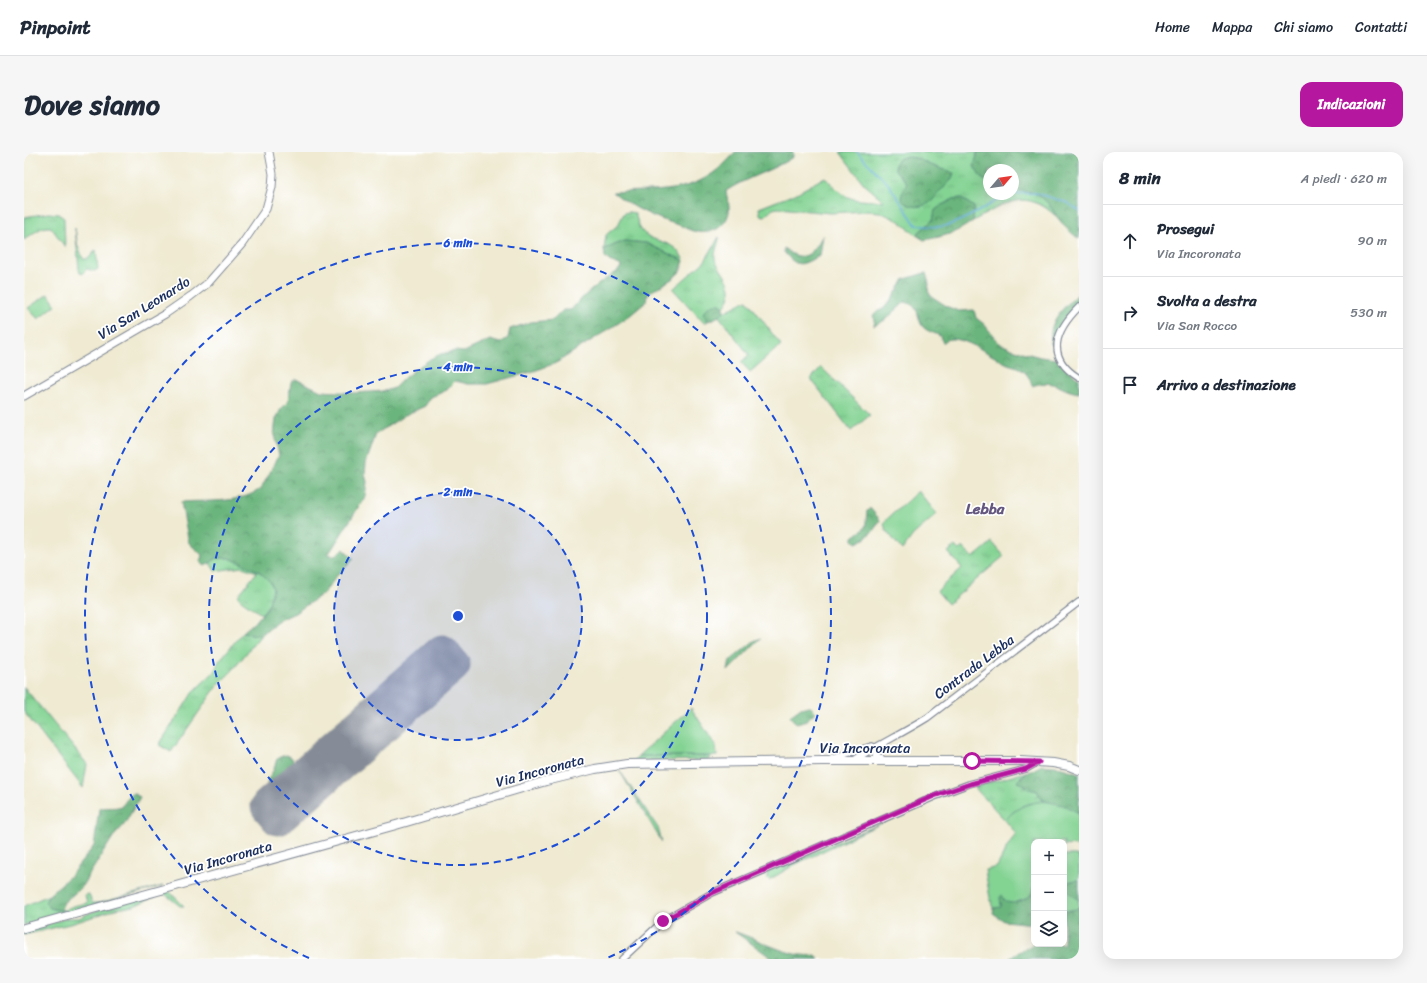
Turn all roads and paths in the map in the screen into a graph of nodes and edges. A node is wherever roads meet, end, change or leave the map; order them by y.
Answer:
1 (269, 152) edge
2 (1079, 306) edge
3 (1079, 378) edge
4 (24, 396) edge
5 (1079, 602) edge
6 (880, 744) junction
7 (861, 750) junction
8 (822, 761) junction
9 (885, 761) junction
10 (851, 762) junction
11 (1039, 762) junction
12 (1079, 770) edge
13 (24, 928) edge
14 (622, 959) edge

1 - 4 street, Via San Leonardo
2 - 3 street
5 - 6 street, Contrada Lebba
6 - 7 street
6 - 9 street
6 - 10 street
7 - 8 street
7 - 10 street
8 - 10 main road, Via Incoronata
8 - 13 main road, Via Incoronata
9 - 10 main road, Via Incoronata
9 - 11 main road, Via Incoronata
11 - 12 main road, Via Incoronata
11 - 14 street

